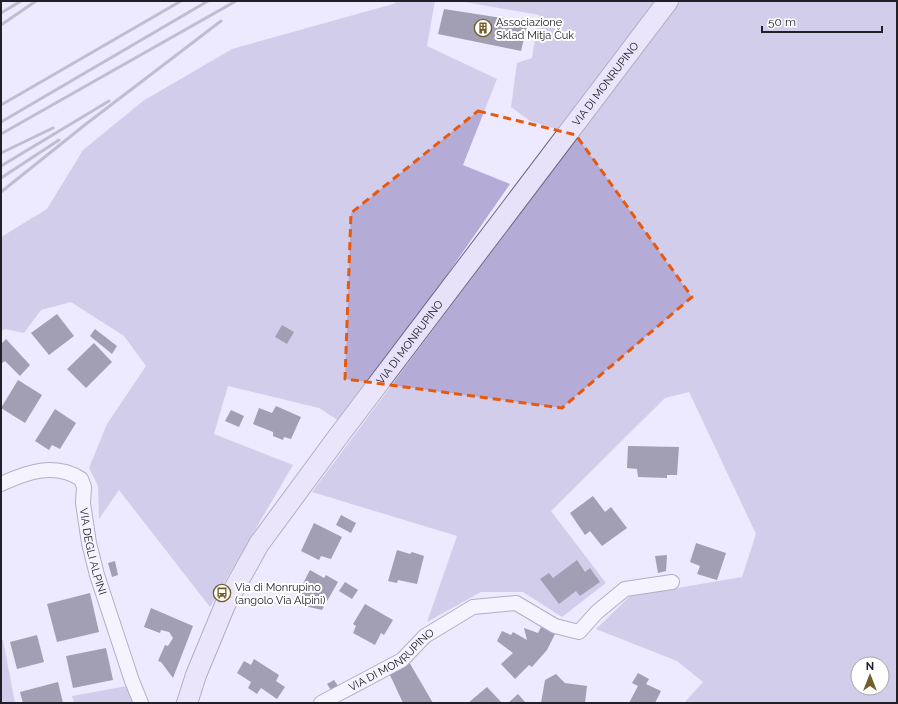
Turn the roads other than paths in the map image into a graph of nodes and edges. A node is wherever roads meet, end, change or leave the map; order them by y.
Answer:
1 (668, 1) edge
2 (1, 484) edge
3 (672, 582) dead end
4 (141, 703) edge
5 (187, 703) edge
6 (321, 703) edge

1 - 5 main road, VIA DI MONRUPINO
2 - 4 street, VIA DEGLI ALPINI
3 - 6 street, VIA DI MONRUPINO

